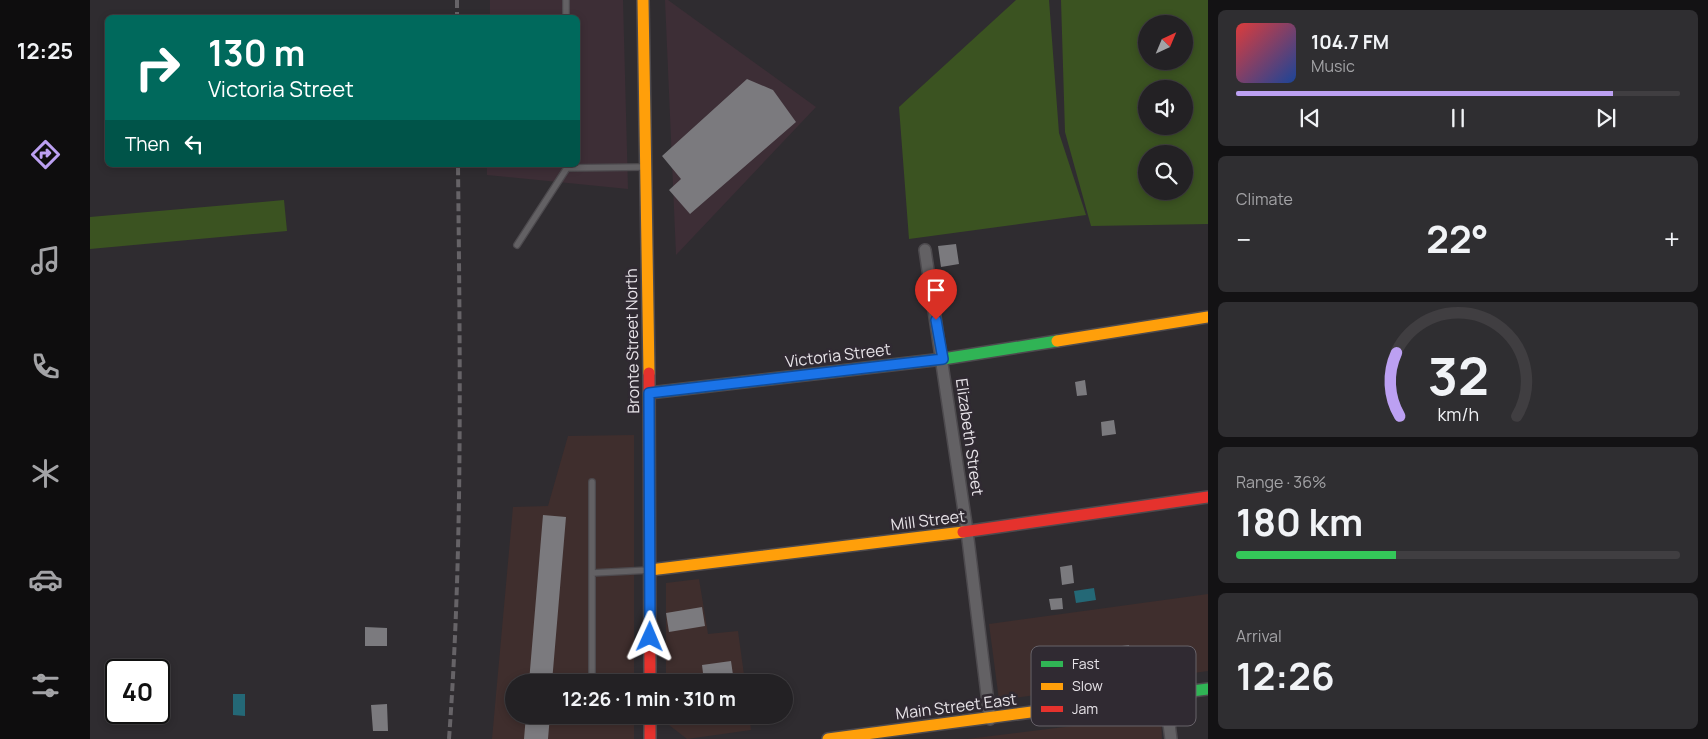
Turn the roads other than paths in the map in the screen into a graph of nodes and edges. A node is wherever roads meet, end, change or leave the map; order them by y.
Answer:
1 (566, 0) edge
2 (643, 0) edge
3 (566, 15) edge
4 (580, 166) edge
5 (566, 167) edge
6 (646, 167) junction
7 (517, 246) dead end
8 (925, 250) dead end
9 (1208, 317) edge
10 (943, 359) junction
11 (649, 393) junction
12 (592, 482) dead end
13 (1208, 497) edge
14 (967, 532) junction
15 (650, 570) junction
16 (592, 573) junction
17 (592, 674) edge
18 (650, 674) edge
19 (1031, 713) edge
20 (990, 719) junction
21 (650, 724) edge
22 (1169, 726) edge
23 (875, 736) edge
24 (650, 739) edge
25 (828, 739) edge
26 (1171, 739) edge

1 - 3 lane
2 - 6 street, Bronte Street North
4 - 6 lane
5 - 7 lane
6 - 11 street, Bronte Street North
8 - 10 street, Elizabeth Street
9 - 10 street, Victoria Street
10 - 11 street, Victoria Street
10 - 14 street, Elizabeth Street
11 - 15 street, Bronte Street North
12 - 16 lane
13 - 14 street, Mill Street
14 - 15 street, Mill Street
14 - 20 street, Elizabeth Street
15 - 16 lane
15 - 18 street, Bronte Street North
16 - 17 lane
19 - 20 street, Main Street East
20 - 23 street, Main Street East
21 - 24 street
22 - 26 street
23 - 25 street, Main Street East

